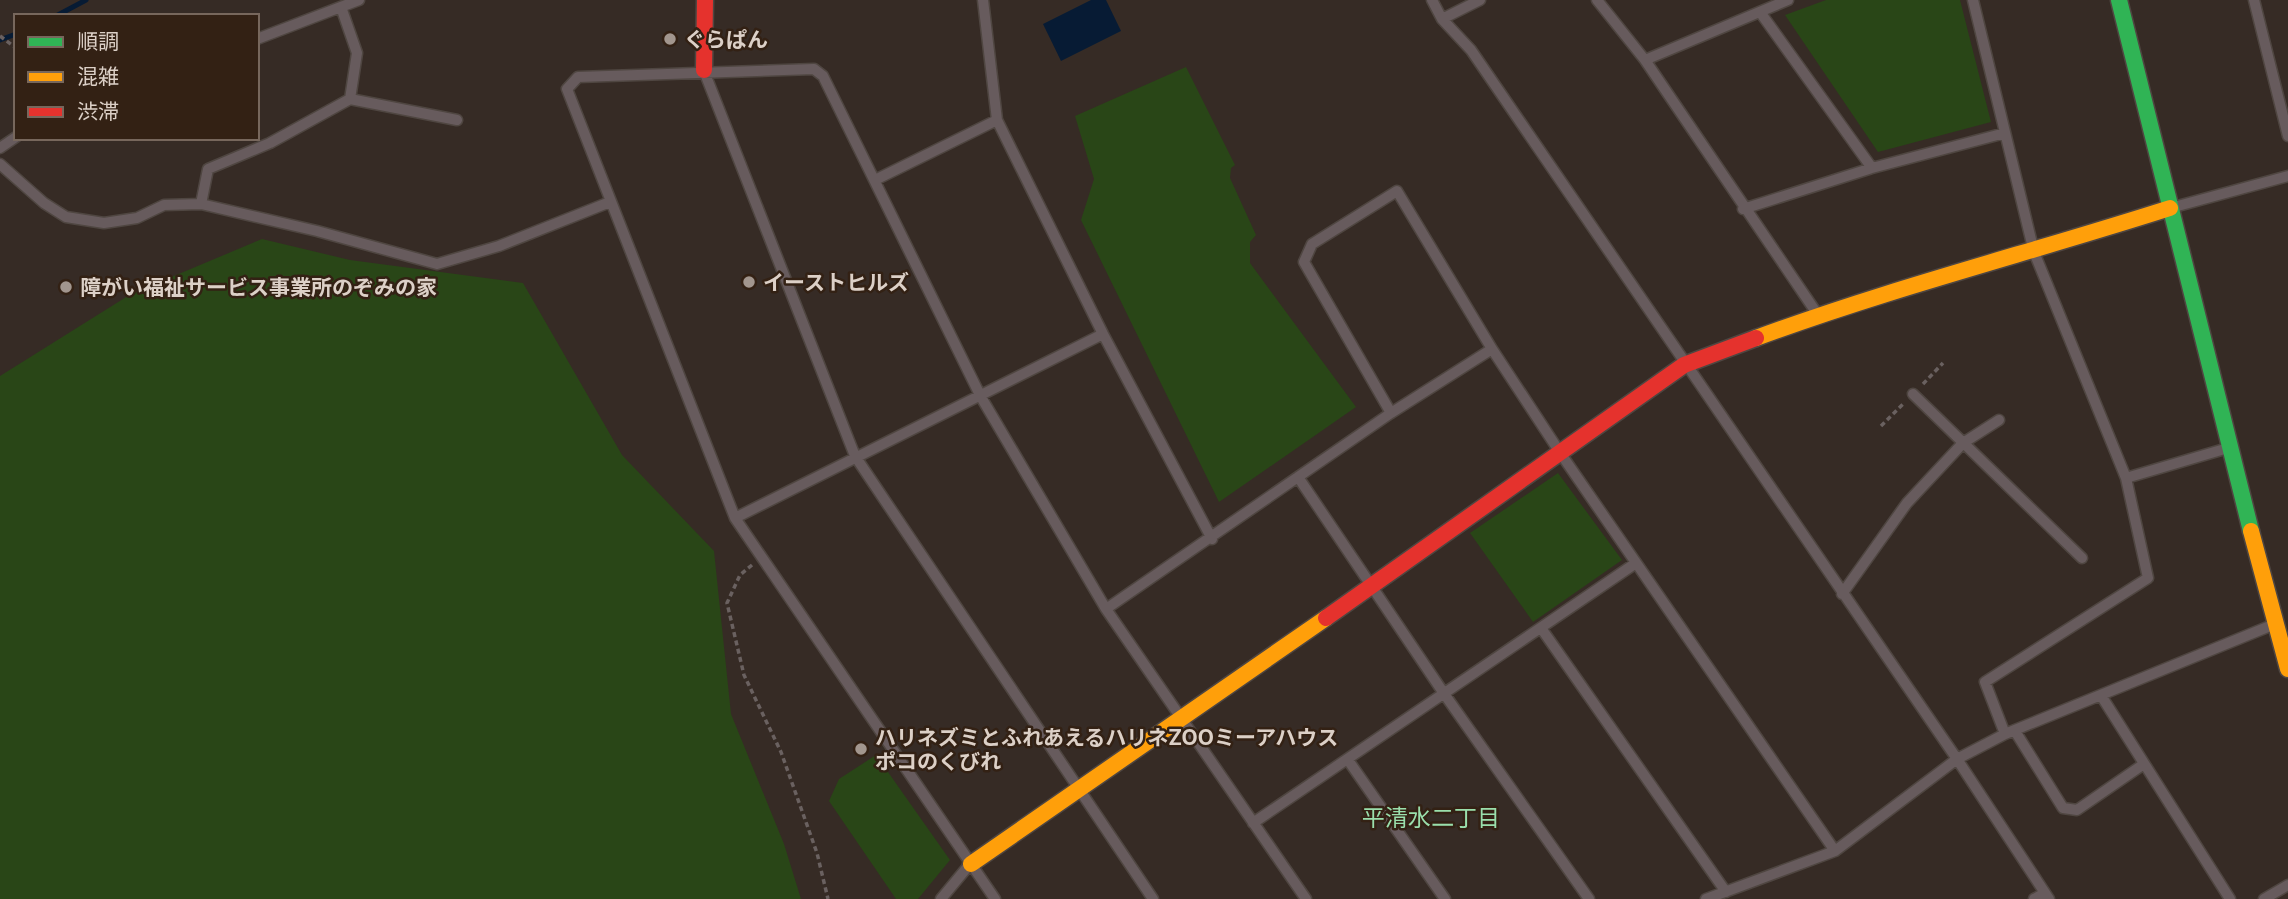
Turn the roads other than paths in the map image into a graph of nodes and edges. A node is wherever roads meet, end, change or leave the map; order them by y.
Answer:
1 (359, 0) edge
2 (705, 0) edge
3 (983, 0) edge
4 (1432, 0) edge
5 (1480, 0) edge
6 (1597, 0) edge
7 (1788, 0) edge
8 (1973, 0) edge
9 (2119, 0) edge
10 (2254, 0) edge
11 (341, 8) junction
12 (1760, 12) junction
13 (1442, 19) junction
14 (259, 38) edge
15 (1645, 60) junction
16 (704, 70) junction
17 (350, 99) junction
18 (457, 120) dead end
19 (997, 120) junction
20 (2005, 133) junction
21 (2288, 136) edge
22 (0, 164) edge
23 (1872, 168) junction
24 (2288, 176) edge
25 (875, 180) junction
26 (610, 202) junction
27 (201, 204) junction
28 (2170, 208) junction
29 (1743, 209) junction
30 (2034, 253) junction
31 (1818, 315) junction
32 (1102, 334) junction
33 (1492, 349) junction
34 (1684, 365) junction
35 (1913, 394) dead end
36 (981, 397) junction
37 (1391, 413) junction
38 (1999, 420) dead end
39 (1963, 443) junction
40 (2229, 448) junction
41 (1561, 454) junction
42 (855, 457) junction
43 (1298, 477) junction
44 (2126, 478) junction
45 (735, 518) junction
46 (1212, 539) junction
47 (2082, 558) dead end
48 (1636, 562) junction
49 (1372, 586) junction
50 (1842, 594) junction
51 (1106, 609) junction
52 (2281, 622) edge
53 (1541, 628) junction
54 (2288, 669) edge
55 (1445, 695) junction
56 (2102, 696) junction
57 (1181, 718) junction
58 (2010, 732) junction
59 (1957, 759) junction
60 (1348, 760) junction
61 (2144, 764) junction
62 (1076, 789) junction
63 (1253, 823) junction
64 (1835, 851) junction
65 (971, 864) junction
66 (2288, 885) edge
67 (1726, 892) junction
68 (2047, 896) edge
69 (942, 899) edge
70 (995, 899) edge
71 (1153, 899) edge
72 (1306, 899) edge
73 (1445, 899) edge
74 (1589, 899) edge
75 (1706, 899) edge
76 (2034, 899) edge
77 (2230, 899) edge
78 (2264, 899) edge

1 - 11 lane
2 - 16 street
3 - 19 lane
4 - 13 lane
5 - 13 lane
6 - 15 lane
7 - 12 lane
8 - 20 lane
9 - 28 street
10 - 21 lane
11 - 14 lane
11 - 17 lane
12 - 15 lane
12 - 23 lane
13 - 34 lane
15 - 29 lane
16 - 25 lane
16 - 26 lane
16 - 42 lane
17 - 18 lane
17 - 27 lane
19 - 25 lane
19 - 32 lane
20 - 23 lane
20 - 30 lane
22 - 27 lane
23 - 29 lane
24 - 28 lane
25 - 36 lane
26 - 27 lane
26 - 45 lane
28 - 30 street
28 - 40 street
29 - 31 lane
30 - 31 street
30 - 44 lane
31 - 34 street
32 - 36 lane
32 - 46 lane
33 - 37 lane
33 - 37 lane
33 - 41 lane
34 - 41 street
34 - 50 lane
35 - 39 lane
36 - 42 lane
36 - 51 lane
37 - 43 lane
38 - 39 lane
39 - 47 lane
39 - 50 lane
40 - 44 lane
40 - 52 street
41 - 48 lane
41 - 49 street
42 - 45 lane
42 - 62 lane
43 - 46 lane
43 - 49 lane
44 - 58 lane
45 - 65 lane
46 - 51 lane
48 - 53 lane
48 - 64 lane
49 - 55 lane
49 - 57 street
50 - 59 lane
51 - 57 lane
52 - 54 street
52 - 56 lane
53 - 55 lane
53 - 67 lane
55 - 60 lane
55 - 74 lane
56 - 58 lane
56 - 61 lane
57 - 62 street
57 - 63 lane
58 - 59 lane
58 - 61 lane
59 - 64 lane
59 - 68 lane
60 - 63 lane
60 - 73 lane
61 - 77 lane
62 - 65 street
62 - 71 lane
63 - 72 lane
64 - 67 lane
65 - 69 lane
65 - 70 lane
66 - 78 lane
67 - 75 lane
68 - 76 lane

